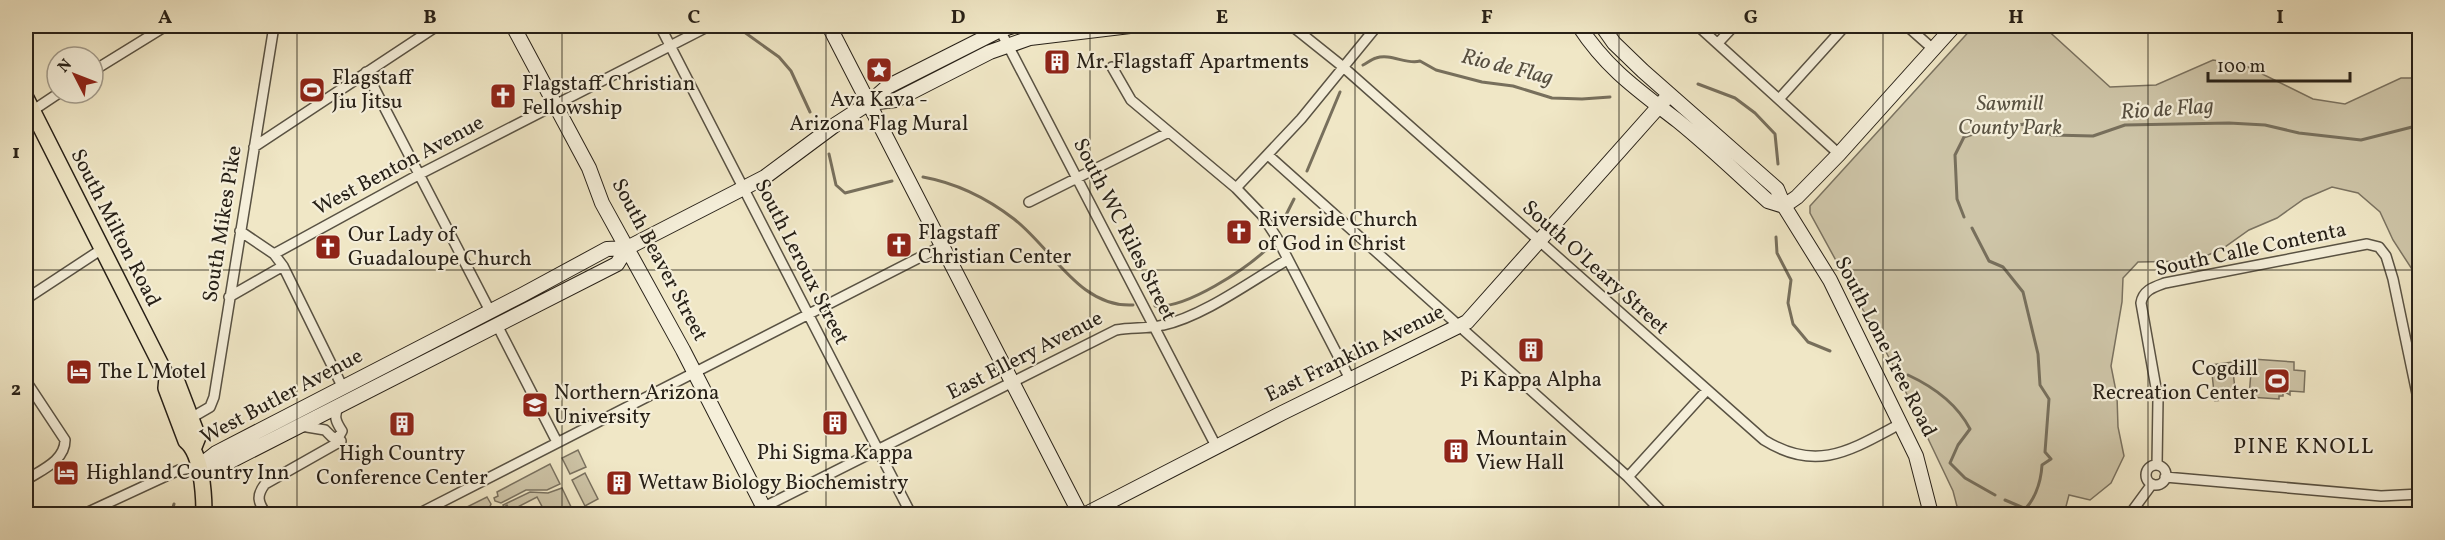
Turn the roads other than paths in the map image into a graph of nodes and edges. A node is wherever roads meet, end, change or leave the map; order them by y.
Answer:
1 (166, 26) edge
2 (274, 26) edge
3 (437, 26) edge
4 (513, 26) edge
5 (660, 26) edge
6 (709, 26) edge
7 (829, 26) edge
8 (1130, 26) edge
9 (1292, 26) edge
10 (1377, 26) edge
11 (1579, 26) edge
12 (1602, 26) edge
13 (1698, 26) edge
14 (1734, 26) edge
15 (1845, 26) edge
16 (1907, 26) edge
17 (1954, 26) edge
18 (1006, 28) edge
19 (1718, 43) junction
20 (669, 44) junction
21 (1008, 45) junction
22 (1933, 49) junction
23 (105, 64) edge
24 (1342, 66) junction
25 (1112, 67) dead end
26 (366, 72) junction
27 (1669, 94) junction
28 (1779, 99) junction
29 (45, 100) edge
30 (869, 103) junction
31 (556, 104) junction
32 (1658, 107) junction
33 (28, 108) edge
34 (1169, 132) junction
35 (254, 147) junction
36 (1839, 154) junction
37 (1268, 155) junction
38 (420, 174) junction
39 (1077, 178) junction
40 (1236, 188) junction
41 (743, 189) junction
42 (1029, 202) dead end
43 (1784, 206) junction
44 (240, 231) junction
45 (1539, 242) junction
46 (942, 246) junction
47 (627, 248) junction
48 (102, 249) junction
49 (274, 254) junction
50 (1287, 260) junction
51 (283, 266) junction
52 (522, 295) junction
53 (230, 297) junction
54 (26, 299) edge
55 (490, 311) junction
56 (808, 316) junction
57 (497, 325) junction
58 (1154, 326) junction
59 (1460, 327) junction
60 (695, 373) junction
61 (167, 377) junction
62 (1350, 379) junction
63 (26, 381) edge
64 (1011, 382) junction
65 (343, 388) junction
66 (1707, 390) junction
67 (340, 404) junction
68 (2420, 408) edge
69 (191, 418) junction
70 (1900, 424) junction
71 (298, 426) junction
72 (338, 438) junction
73 (557, 442) junction
74 (1216, 446) junction
75 (194, 447) junction
76 (878, 451) junction
77 (2157, 465) junction
78 (198, 467) junction
79 (1628, 477) junction
80 (2165, 477) junction
81 (26, 480) edge
82 (2152, 484) junction
83 (2420, 494) edge
84 (762, 511) edge
85 (84, 514) edge
86 (204, 514) edge
87 (266, 514) edge
88 (418, 514) edge
89 (911, 514) edge
90 (1080, 514) edge
91 (1086, 514) edge
92 (1664, 514) edge
93 (1931, 514) edge
94 (2130, 514) edge

1 - 23 street
2 - 35 street, South Mikes Pike
3 - 26 street
4 - 31 main road, South Beaver Street
5 - 20 street, South Leroux Street
6 - 20 street, West Benton Avenue
7 - 30 main road
8 - 21 main road
9 - 24 street, South O'Leary Street
10 - 24 street
11 - 32 main road
12 - 27 main road, South Lone Tree Road
13 - 19 street
14 - 19 street
15 - 28 street
16 - 22 street
17 - 22 main road
18 - 21 street, South WC Riles Street
18 - 30 main road, West Butler Avenue
19 - 28 street
20 - 31 street, West Benton Avenue
20 - 41 street, South Leroux Street
21 - 30 main road
21 - 39 street, South WC Riles Street
22 - 36 main road
24 - 37 street
24 - 45 street, South O'Leary Street
25 - 34 street
26 - 35 street
26 - 38 street
27 - 32 main road, East Franklin Avenue
27 - 43 main road, South Lone Tree Road
28 - 36 street
29 - 33 street
30 - 41 main road, West Butler Avenue
30 - 46 main road
31 - 38 street, West Benton Avenue
31 - 47 main road, South Beaver Street
32 - 43 main road
32 - 45 main road, East Franklin Avenue
33 - 48 main road, South Milton Road
34 - 39 street
34 - 40 street
35 - 44 street, South Mikes Pike
36 - 43 main road
37 - 40 street
37 - 59 street
38 - 49 street, West Benton Avenue
38 - 55 street
39 - 42 street
39 - 58 street, South WC Riles Street
40 - 50 street
41 - 47 main road, West Butler Avenue
41 - 56 street, South Leroux Street
43 - 70 main road, South Lone Tree Road
44 - 49 street
44 - 53 street, South Mikes Pike
45 - 59 main road, East Franklin Avenue
45 - 66 street, South O'Leary Street
46 - 56 street
46 - 64 main road
47 - 52 main road, West Butler Avenue
47 - 57 main road, West Butler Avenue
47 - 60 main road, South Beaver Street
48 - 54 street
48 - 61 main road, South Milton Road
49 - 51 street
50 - 58 street, East Ellery Avenue
50 - 62 street
51 - 53 street
51 - 65 street
52 - 55 main road, West Butler Avenue
52 - 57 main road
53 - 69 street, South Mikes Pike
55 - 65 main road, West Butler Avenue
56 - 60 street
56 - 76 street, South Leroux Street
57 - 67 main road, West Butler Avenue
57 - 73 street
58 - 64 street, East Ellery Avenue
58 - 74 street, South WC Riles Street
59 - 62 main road, East Franklin Avenue
59 - 79 street
60 - 73 street
60 - 84 main road, South Beaver Street
61 - 69 main road, South Milton Road
61 - 75 main road, South Milton Road
62 - 74 main road, East Franklin Avenue
63 - 81 street
64 - 76 street, East Ellery Avenue
64 - 90 main road
65 - 78 main road, West Butler Avenue
66 - 70 street, South O'Leary Street
66 - 79 street
67 - 71 main road, West Butler Avenue
67 - 72 street
68 - 77 street, South Calle Contenta
69 - 75 main road, South Milton Road
70 - 93 main road, South Lone Tree Road
71 - 72 street
71 - 78 main road, West Butler Avenue
72 - 87 street
73 - 88 street
74 - 91 main road, East Franklin Avenue
75 - 78 main road, South Milton Road
76 - 84 street, East Ellery Avenue
76 - 89 street, South Leroux Street
77 - 80 street
77 - 82 street
78 - 85 street
78 - 86 main road, South Milton Road
79 - 92 street
80 - 82 street
80 - 83 street
82 - 94 street

